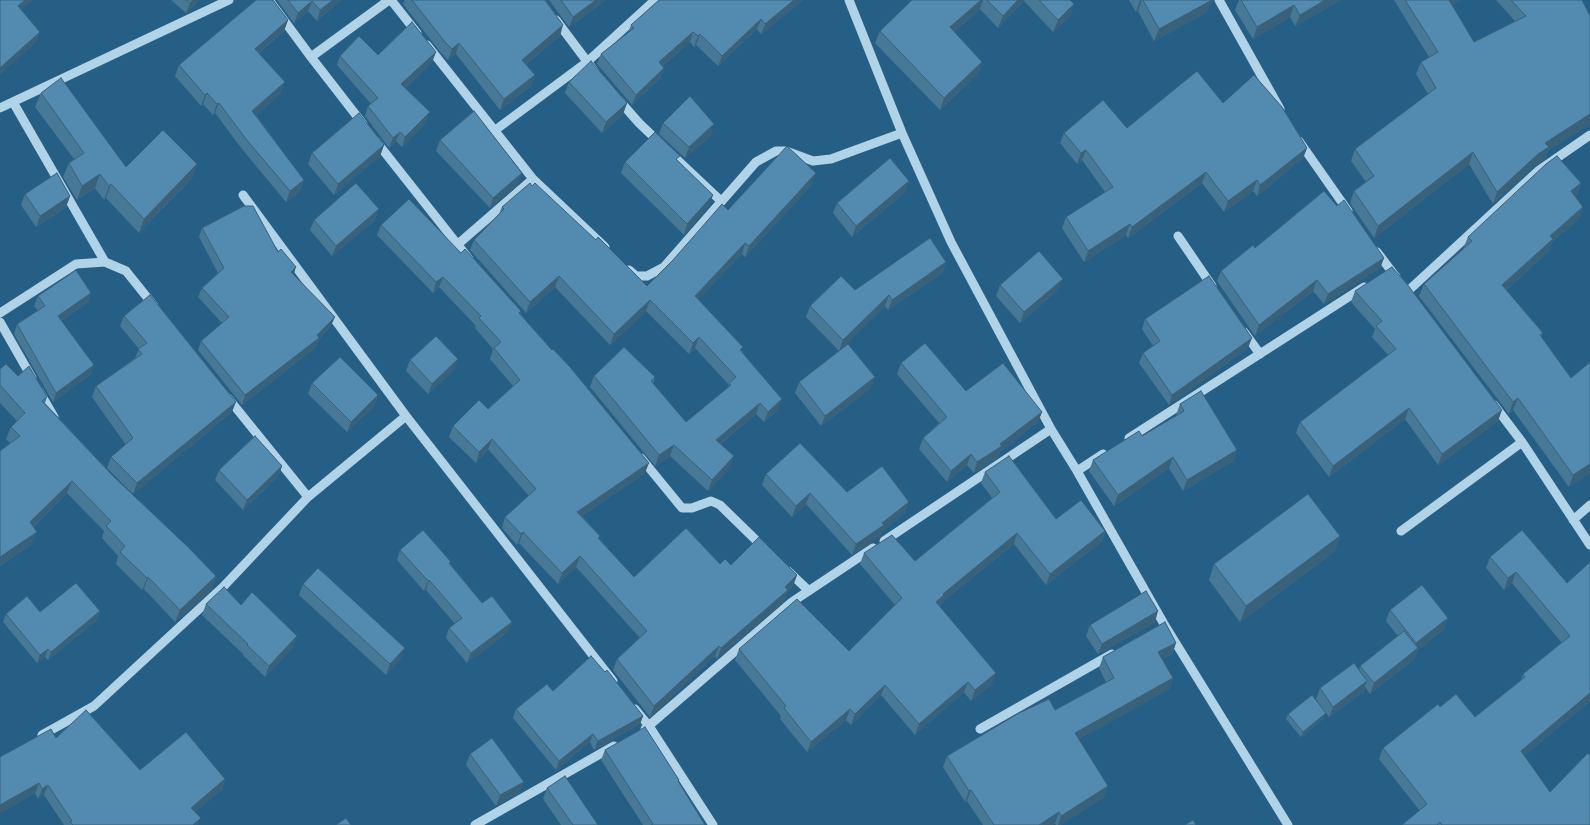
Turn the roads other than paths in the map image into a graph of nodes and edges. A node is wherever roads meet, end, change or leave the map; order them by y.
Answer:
1 (229, 0) edge
2 (269, 0) edge
3 (390, 0) edge
4 (655, 0) edge
5 (849, 0) edge
6 (1219, 0) edge
7 (553, 16) edge
8 (311, 56) junction
9 (587, 62) junction
10 (598, 76) edge
11 (610, 89) edge
12 (13, 102) junction
13 (0, 108) edge
14 (1286, 119) edge
15 (494, 131) junction
16 (902, 133) junction
17 (1590, 134) edge
18 (1295, 136) edge
19 (533, 179) junction
20 (243, 195) dead end
21 (721, 201) junction
22 (1351, 215) edge
23 (1178, 236) dead end
24 (457, 245) junction
25 (1373, 247) edge
26 (105, 262) junction
27 (477, 268) edge
28 (1381, 276) junction
29 (1216, 291) edge
30 (1408, 291) junction
31 (1414, 299) edge
32 (0, 313) edge
33 (162, 316) edge
34 (0, 322) edge
35 (1238, 322) edge
36 (1260, 354) junction
37 (223, 391) edge
38 (1486, 394) edge
39 (406, 416) junction
40 (62, 428) edge
41 (1052, 430) junction
42 (1522, 442) junction
43 (1118, 444) edge
44 (632, 447) edge
45 (1110, 450) edge
46 (1077, 471) junction
47 (308, 497) junction
48 (1590, 505) edge
49 (1573, 520) junction
50 (1400, 531) dead end
51 (1590, 545) edge
52 (768, 551) edge
53 (781, 564) edge
54 (809, 591) junction
55 (1123, 648) edge
56 (618, 688) edge
57 (630, 703) edge
58 (649, 726) junction
59 (980, 729) dead end
60 (640, 731) edge
61 (34, 739) edge
62 (622, 741) edge
63 (475, 825) edge
64 (713, 825) edge
65 (1288, 825) edge

1 - 12 street
2 - 8 street
3 - 8 street
3 - 15 street
4 - 9 street
5 - 16 street
6 - 14 street
7 - 9 street
8 - 24 street
9 - 10 street
9 - 15 street
11 - 21 street
12 - 13 street
12 - 26 street
15 - 19 street
16 - 21 street
16 - 41 street
17 - 30 street
18 - 22 street
19 - 21 street
19 - 24 street
20 - 39 street
23 - 29 street
24 - 27 street
25 - 28 street
26 - 32 street
26 - 33 street
28 - 30 street
28 - 36 street
30 - 31 street
34 - 40 street
35 - 36 street
36 - 43 street
37 - 47 street
38 - 42 street
39 - 47 street
39 - 56 street
41 - 46 street
41 - 54 street
42 - 49 street
42 - 50 street
44 - 52 street
45 - 46 street
46 - 65 street
47 - 61 street
48 - 49 street
49 - 51 street
53 - 54 street
54 - 58 street
55 - 59 street
57 - 58 street
58 - 60 street
58 - 64 street
62 - 63 street

